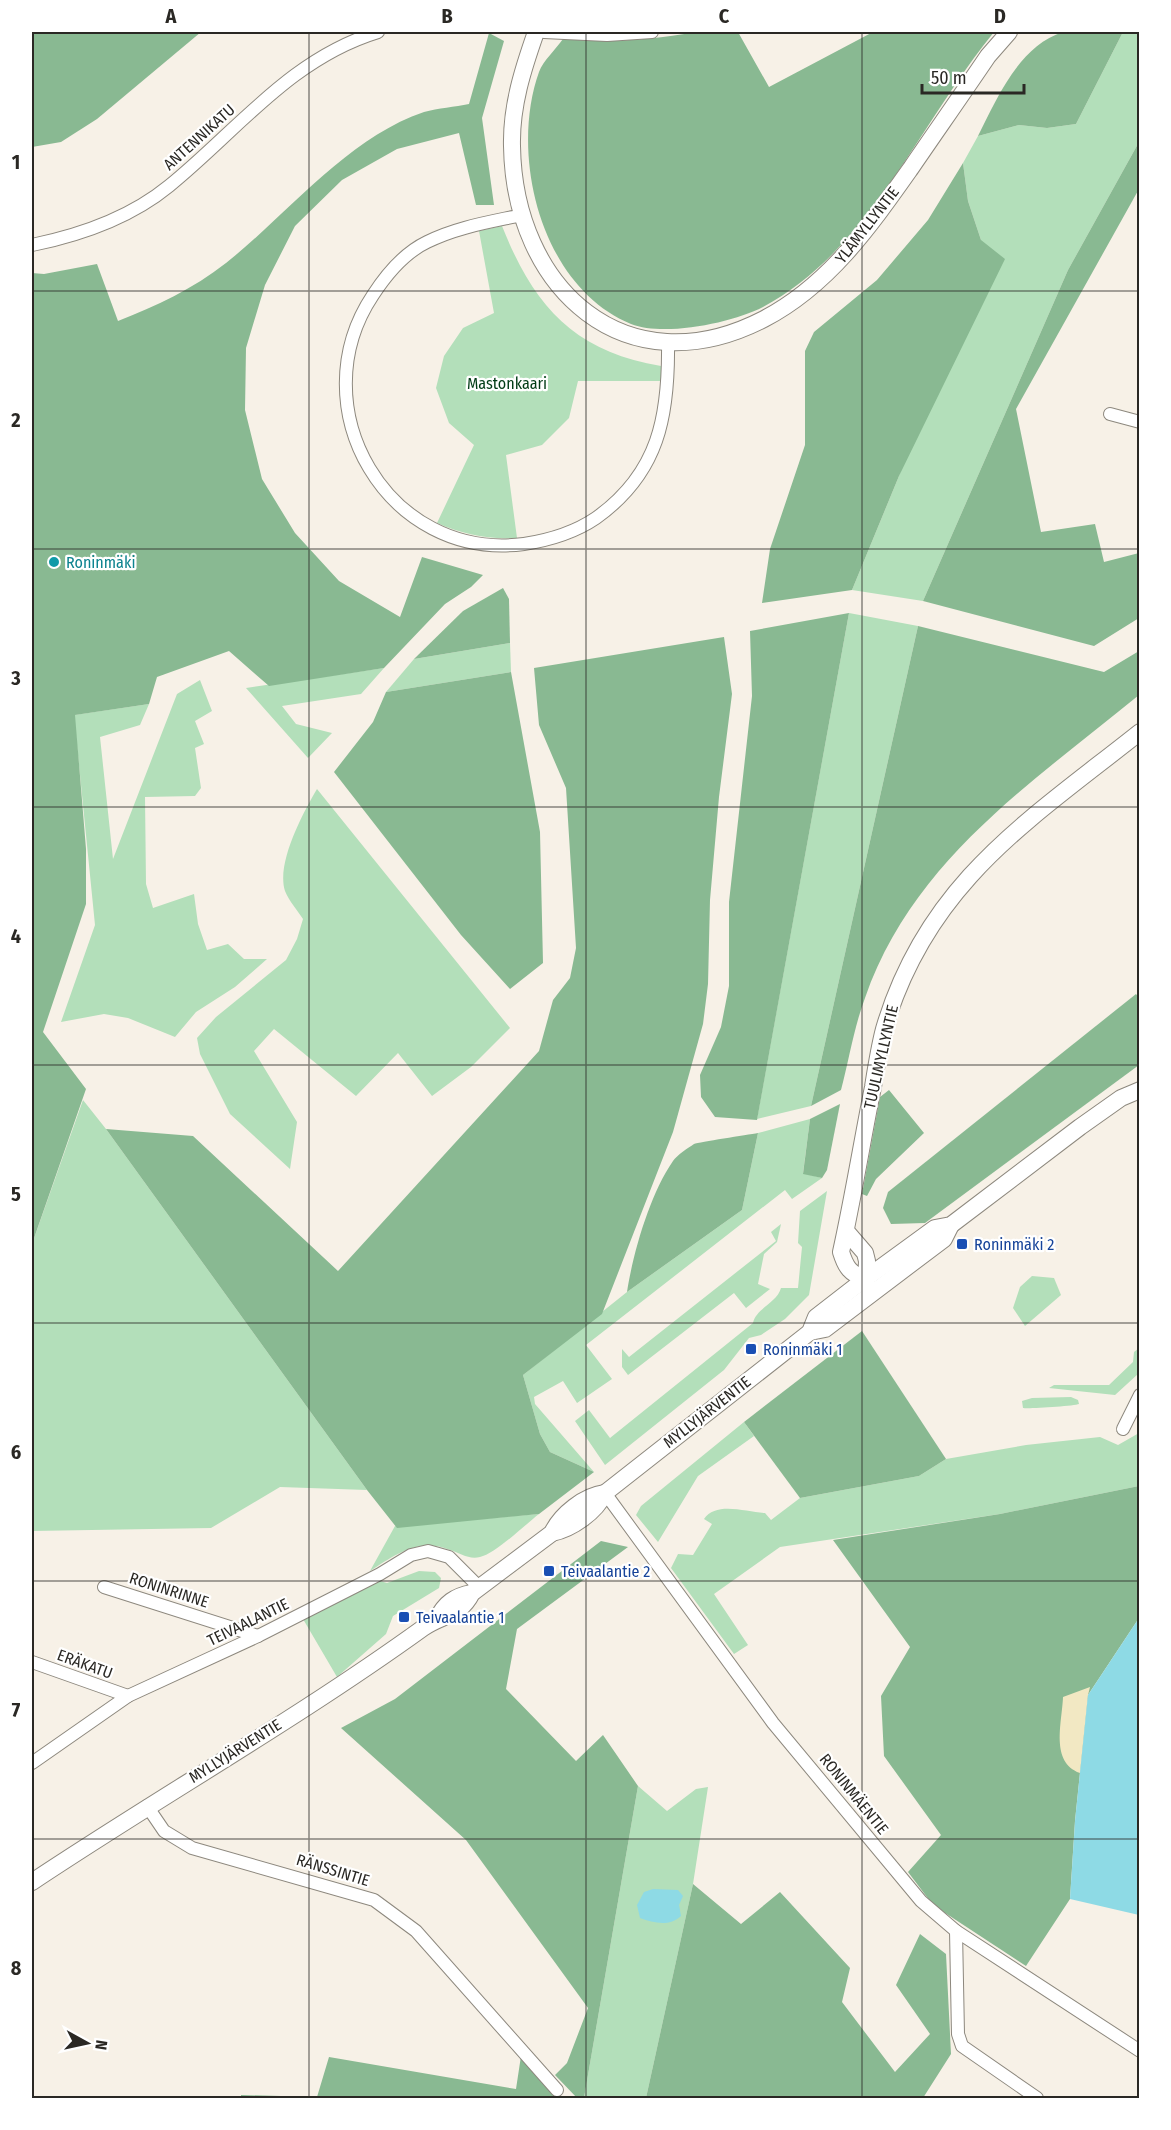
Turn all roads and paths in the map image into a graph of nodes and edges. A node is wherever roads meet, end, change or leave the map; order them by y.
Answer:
1 (378, 32) edge
2 (536, 32) edge
3 (544, 32) edge
4 (652, 32) edge
5 (1009, 32) edge
6 (522, 215) junction
7 (32, 245) edge
8 (668, 343) junction
9 (1110, 414) dead end
10 (1140, 422) edge
11 (1140, 732) edge
12 (1140, 1090) edge
13 (866, 1287) junction
14 (1140, 1395) edge
15 (1123, 1429) dead end
16 (605, 1493) junction
17 (104, 1587) dead end
18 (476, 1590) junction
19 (258, 1636) junction
20 (32, 1662) edge
21 (128, 1696) junction
22 (32, 1763) edge
23 (147, 1806) junction
24 (32, 1882) edge
25 (956, 1931) junction
26 (1140, 2051) edge
27 (557, 2090) dead end
28 (1037, 2098) edge

1 - 7 street, ANTENNIKATU
2 - 6 street, YLÄMYLLYNTIE
3 - 4 street
5 - 8 street, YLÄMYLLYNTIE
6 - 8 street, YLÄMYLLYNTIE
6 - 8 street
9 - 10 street
11 - 13 street, TUULIMYLLYNTIE
12 - 13 street, MYLLYJÄRVENTIE
13 - 16 street, MYLLYJÄRVENTIE
14 - 15 street
16 - 18 street, MYLLYJÄRVENTIE
16 - 25 street, RONINMÄENTIE
17 - 19 street, RONINRINNE
18 - 19 street, TEIVAALANTIE
18 - 23 street, MYLLYJÄRVENTIE
19 - 21 street, TEIVAALANTIE
20 - 21 street, ERÄKATU
21 - 22 street, TEIVAALANTIE
23 - 24 street, MYLLYJÄRVENTIE
23 - 27 street, RÄNSSINTIE
25 - 26 street, RONINMÄENTIE
25 - 28 street

